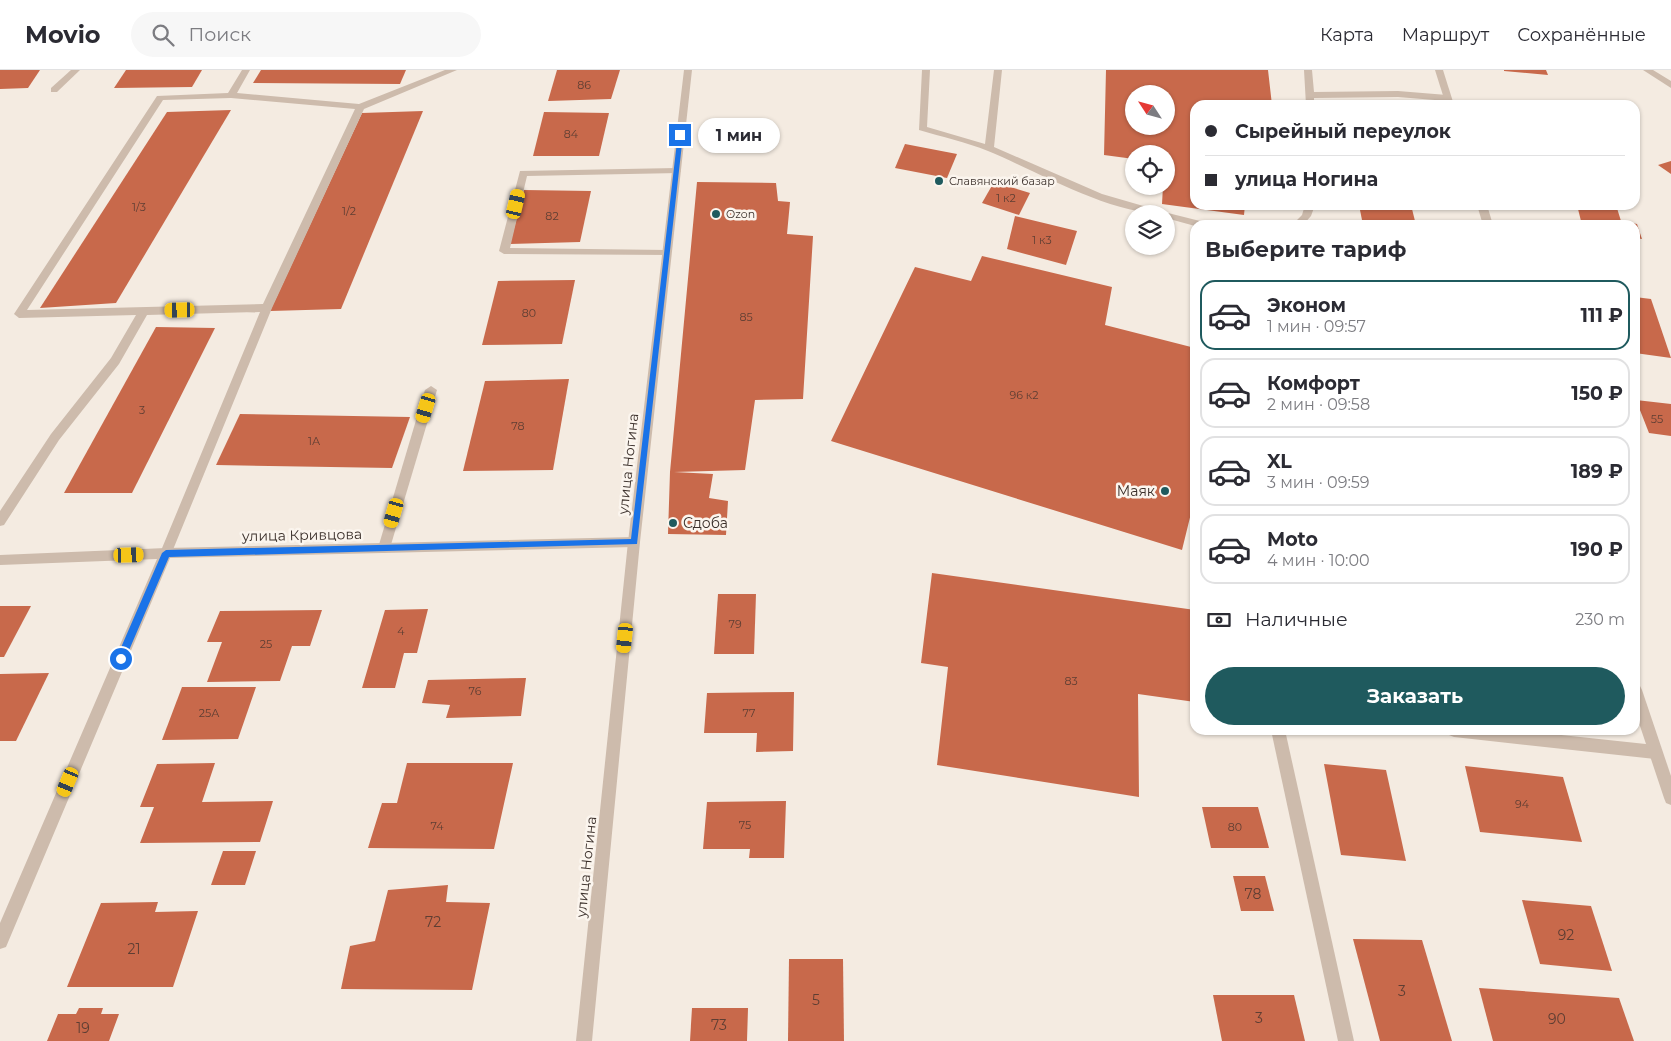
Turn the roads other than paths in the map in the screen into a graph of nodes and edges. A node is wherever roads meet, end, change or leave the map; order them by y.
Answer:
1 (76, 70) edge
2 (246, 70) edge
3 (453, 70) edge
4 (688, 70) edge
5 (926, 70) edge
6 (998, 70) edge
7 (1308, 70) edge
8 (1439, 70) edge
9 (1647, 70) edge
10 (1671, 85) edge
11 (54, 90) dead end
12 (231, 95) junction
13 (1310, 100) edge
14 (1442, 100) edge
15 (1449, 100) edge
16 (360, 107) junction
17 (989, 148) junction
18 (676, 170) junction
19 (1129, 205) edge
20 (1175, 217) edge
21 (1190, 221) edge
22 (667, 253) junction
23 (268, 308) junction
24 (144, 311) junction
25 (431, 390) dead end
26 (0, 521) edge
27 (634, 542) junction
28 (384, 548) junction
29 (166, 553) junction
30 (0, 560) edge
31 (1640, 706) edge
32 (1279, 735) edge
33 (1500, 735) edge
34 (1655, 752) junction
35 (1671, 798) edge
36 (0, 941) edge
37 (584, 1041) edge
38 (1346, 1041) edge

1 - 11 street
2 - 12 street
3 - 16 street
4 - 18 street, улица Ногина
5 - 17 street
6 - 17 street
7 - 13 street
8 - 15 street
9 - 10 street
12 - 16 street
12 - 24 street
13 - 14 street
16 - 23 street
17 - 19 street
18 - 22 street, улица Ногина
18 - 22 street
20 - 21 street
22 - 27 street, улица Ногина
23 - 24 street
23 - 29 street
24 - 26 street
25 - 28 street
27 - 28 street, улица Кривцова
27 - 37 street, улица Ногина
28 - 29 street, улица Кривцова
29 - 30 street, улица Кривцова
29 - 36 street
31 - 34 street
32 - 38 street
33 - 34 street
34 - 35 street

